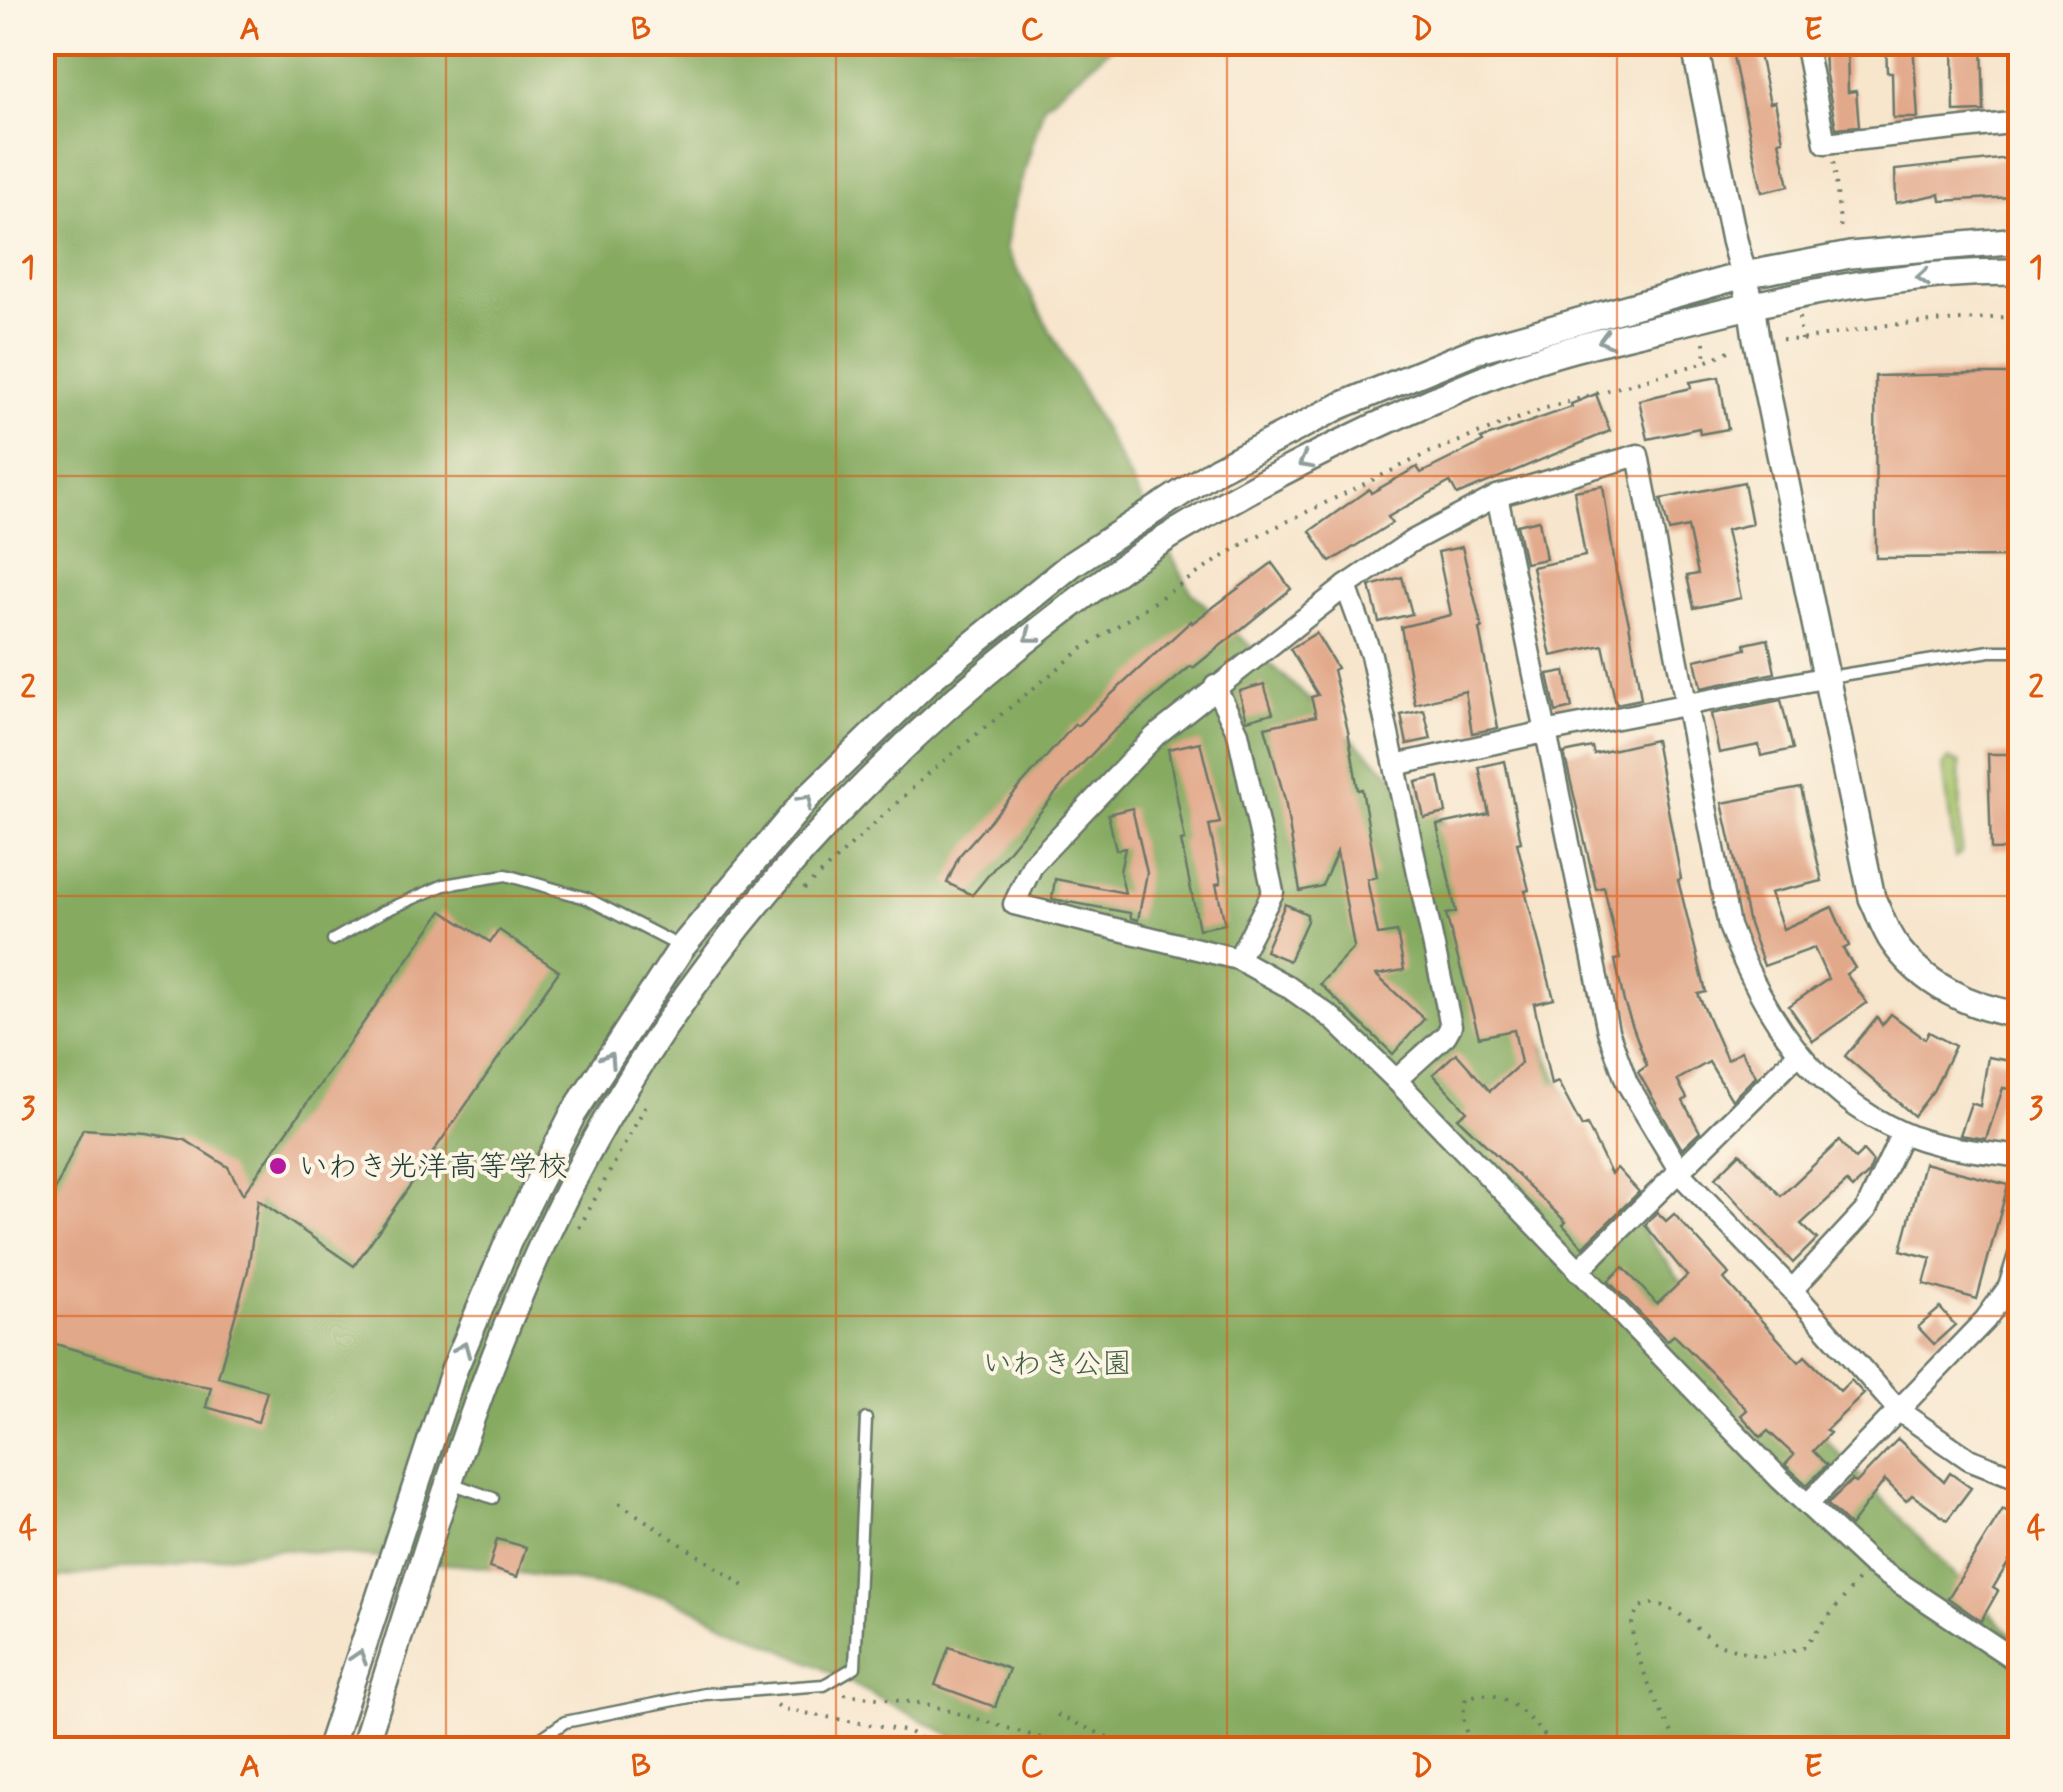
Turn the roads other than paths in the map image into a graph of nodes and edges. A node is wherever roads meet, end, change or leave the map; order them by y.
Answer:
1 (1694, 42) edge
2 (1805, 42) edge
3 (2020, 122) edge
4 (2020, 240) edge
5 (2020, 272) edge
6 (1744, 274) junction
7 (1751, 304) junction
8 (1497, 496) junction
9 (1346, 586) junction
10 (2020, 650) edge
11 (1828, 677) junction
12 (1215, 686) junction
13 (1686, 705) junction
14 (1545, 732) junction
15 (1395, 765) junction
16 (333, 940) dead end
17 (682, 947) junction
18 (1238, 959) junction
19 (710, 966) junction
20 (2020, 1015) edge
21 (1798, 1054) junction
22 (1396, 1080) junction
23 (1902, 1133) junction
24 (2020, 1157) edge
25 (1679, 1172) junction
26 (2020, 1252) edge
27 (1578, 1271) junction
28 (1792, 1290) junction
29 (1899, 1411) junction
30 (866, 1420) dead end
31 (2020, 1479) edge
32 (449, 1482) junction
33 (492, 1498) dead end
34 (1808, 1504) junction
35 (2020, 1663) edge
36 (329, 1750) edge
37 (363, 1750) edge
38 (524, 1750) edge

1 - 6 street
2 - 3 street
4 - 6 street
5 -> 7 street
6 - 7 street
17 -> 6 street
7 - 11 street
7 -> 19 street
8 - 9 street
8 - 13 street
8 - 14 street
9 - 12 street
9 - 15 street
10 - 11 lane
11 - 13 street
11 - 20 street
12 - 18 street
12 - 18 street
13 - 14 street
13 - 21 street
14 - 15 street
14 - 25 street
15 - 22 street
16 - 17 lane
17 - 19 street
36 -> 17 street
18 - 22 street
19 - 32 street
21 - 23 street
21 - 25 street
22 - 27 street
23 - 24 street
23 - 28 street
25 - 27 street
25 - 28 street
26 - 29 street
27 - 34 street
28 - 29 street
29 - 31 street
29 - 34 street
30 - 38 lane
32 - 33 lane
32 - 37 street
34 - 35 street

